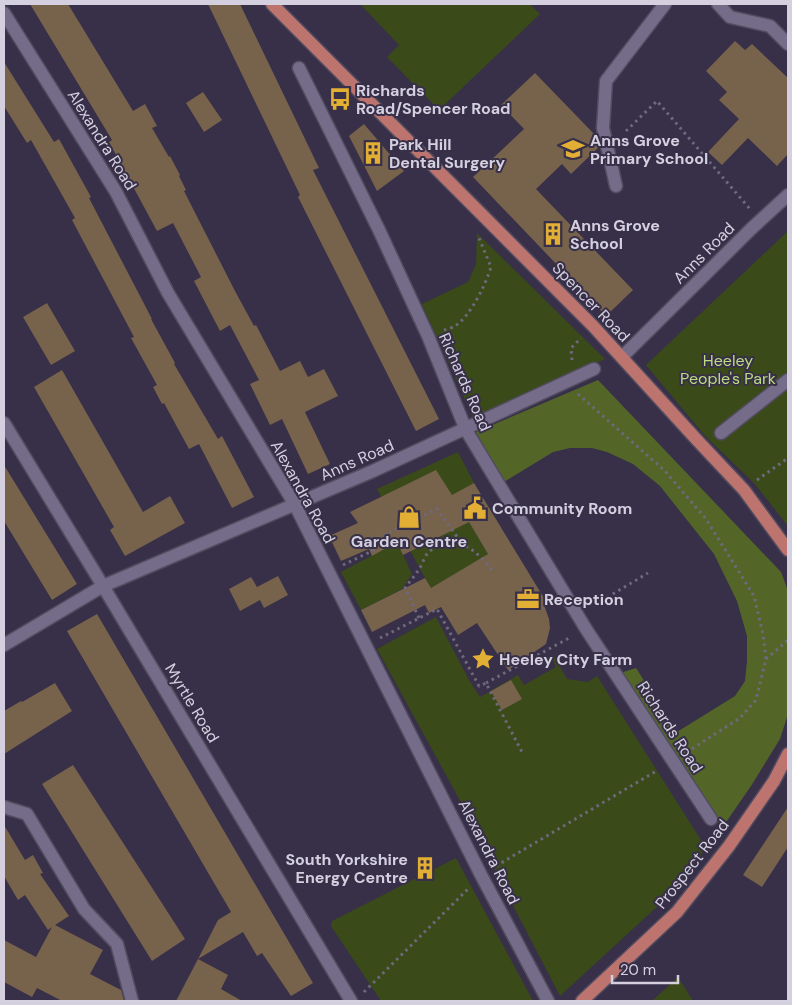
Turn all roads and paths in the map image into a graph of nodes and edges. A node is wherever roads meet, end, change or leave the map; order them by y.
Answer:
1 (272, 4) edge
2 (665, 4) edge
3 (718, 4) edge
4 (4, 13) edge
5 (788, 44) edge
6 (299, 68) dead end
7 (626, 132) dead end
8 (616, 186) dead end
9 (788, 195) edge
10 (760, 221) junction
11 (476, 230) dead end
12 (593, 326) junction
13 (428, 336) junction
14 (622, 357) junction
15 (594, 370) dead end
16 (788, 380) edge
17 (571, 381) junction
18 (4, 423) edge
19 (466, 430) junction
20 (722, 433) dead end
21 (788, 458) edge
22 (744, 490) junction
23 (295, 505) junction
24 (463, 544) junction
25 (788, 550) edge
26 (492, 570) dead end
27 (329, 572) junction
28 (648, 574) dead end
29 (104, 586) junction
30 (596, 604) dead end
31 (419, 618) junction
32 (586, 630) junction
33 (788, 640) edge
34 (4, 645) edge
35 (366, 645) junction
36 (766, 659) junction
37 (486, 682) junction
38 (524, 754) dead end
39 (788, 754) edge
40 (673, 761) junction
41 (4, 807) edge
42 (711, 819) dead end
43 (481, 875) junction
44 (362, 994) dead end
45 (132, 1001) edge
46 (351, 1001) edge
47 (548, 1001) edge
48 (582, 1001) edge

1 - 12 main road, Spencer Road
2 - 8 street
3 - 5 street
4 - 23 street, Alexandra Road
6 - 13 street, Richards Road
7 - 10 path
9 - 10 street, Anns Road
10 - 14 street, Anns Road
11 - 13 path
12 - 14 main road, Spencer Road
12 - 17 path
13 - 19 street, Richards Road
14 - 22 main road, Spencer Road
15 - 17 street, Anns Road
16 - 20 street
17 - 19 street, Anns Road
17 - 36 path
18 - 29 street, Myrtle Road
19 - 23 street, Anns Road
19 - 32 street, Richards Road
21 - 22 path
22 - 25 main road, Spencer Road
23 - 27 street, Alexandra Road
23 - 29 street, Anns Road
24 - 26 path
24 - 27 path
24 - 31 path
27 - 35 street, Alexandra Road
28 - 30 path
29 - 34 street, Anns Road
29 - 46 street, Myrtle Road
31 - 35 path
31 - 37 path
32 - 37 path
32 - 40 street, Richards Road
33 - 36 path
35 - 43 street, Alexandra Road
36 - 40 path
37 - 38 path
39 - 48 main road, Prospect Road
40 - 42 street, Richards Road
40 - 43 path
41 - 45 street
43 - 44 path
43 - 47 street, Alexandra Road

